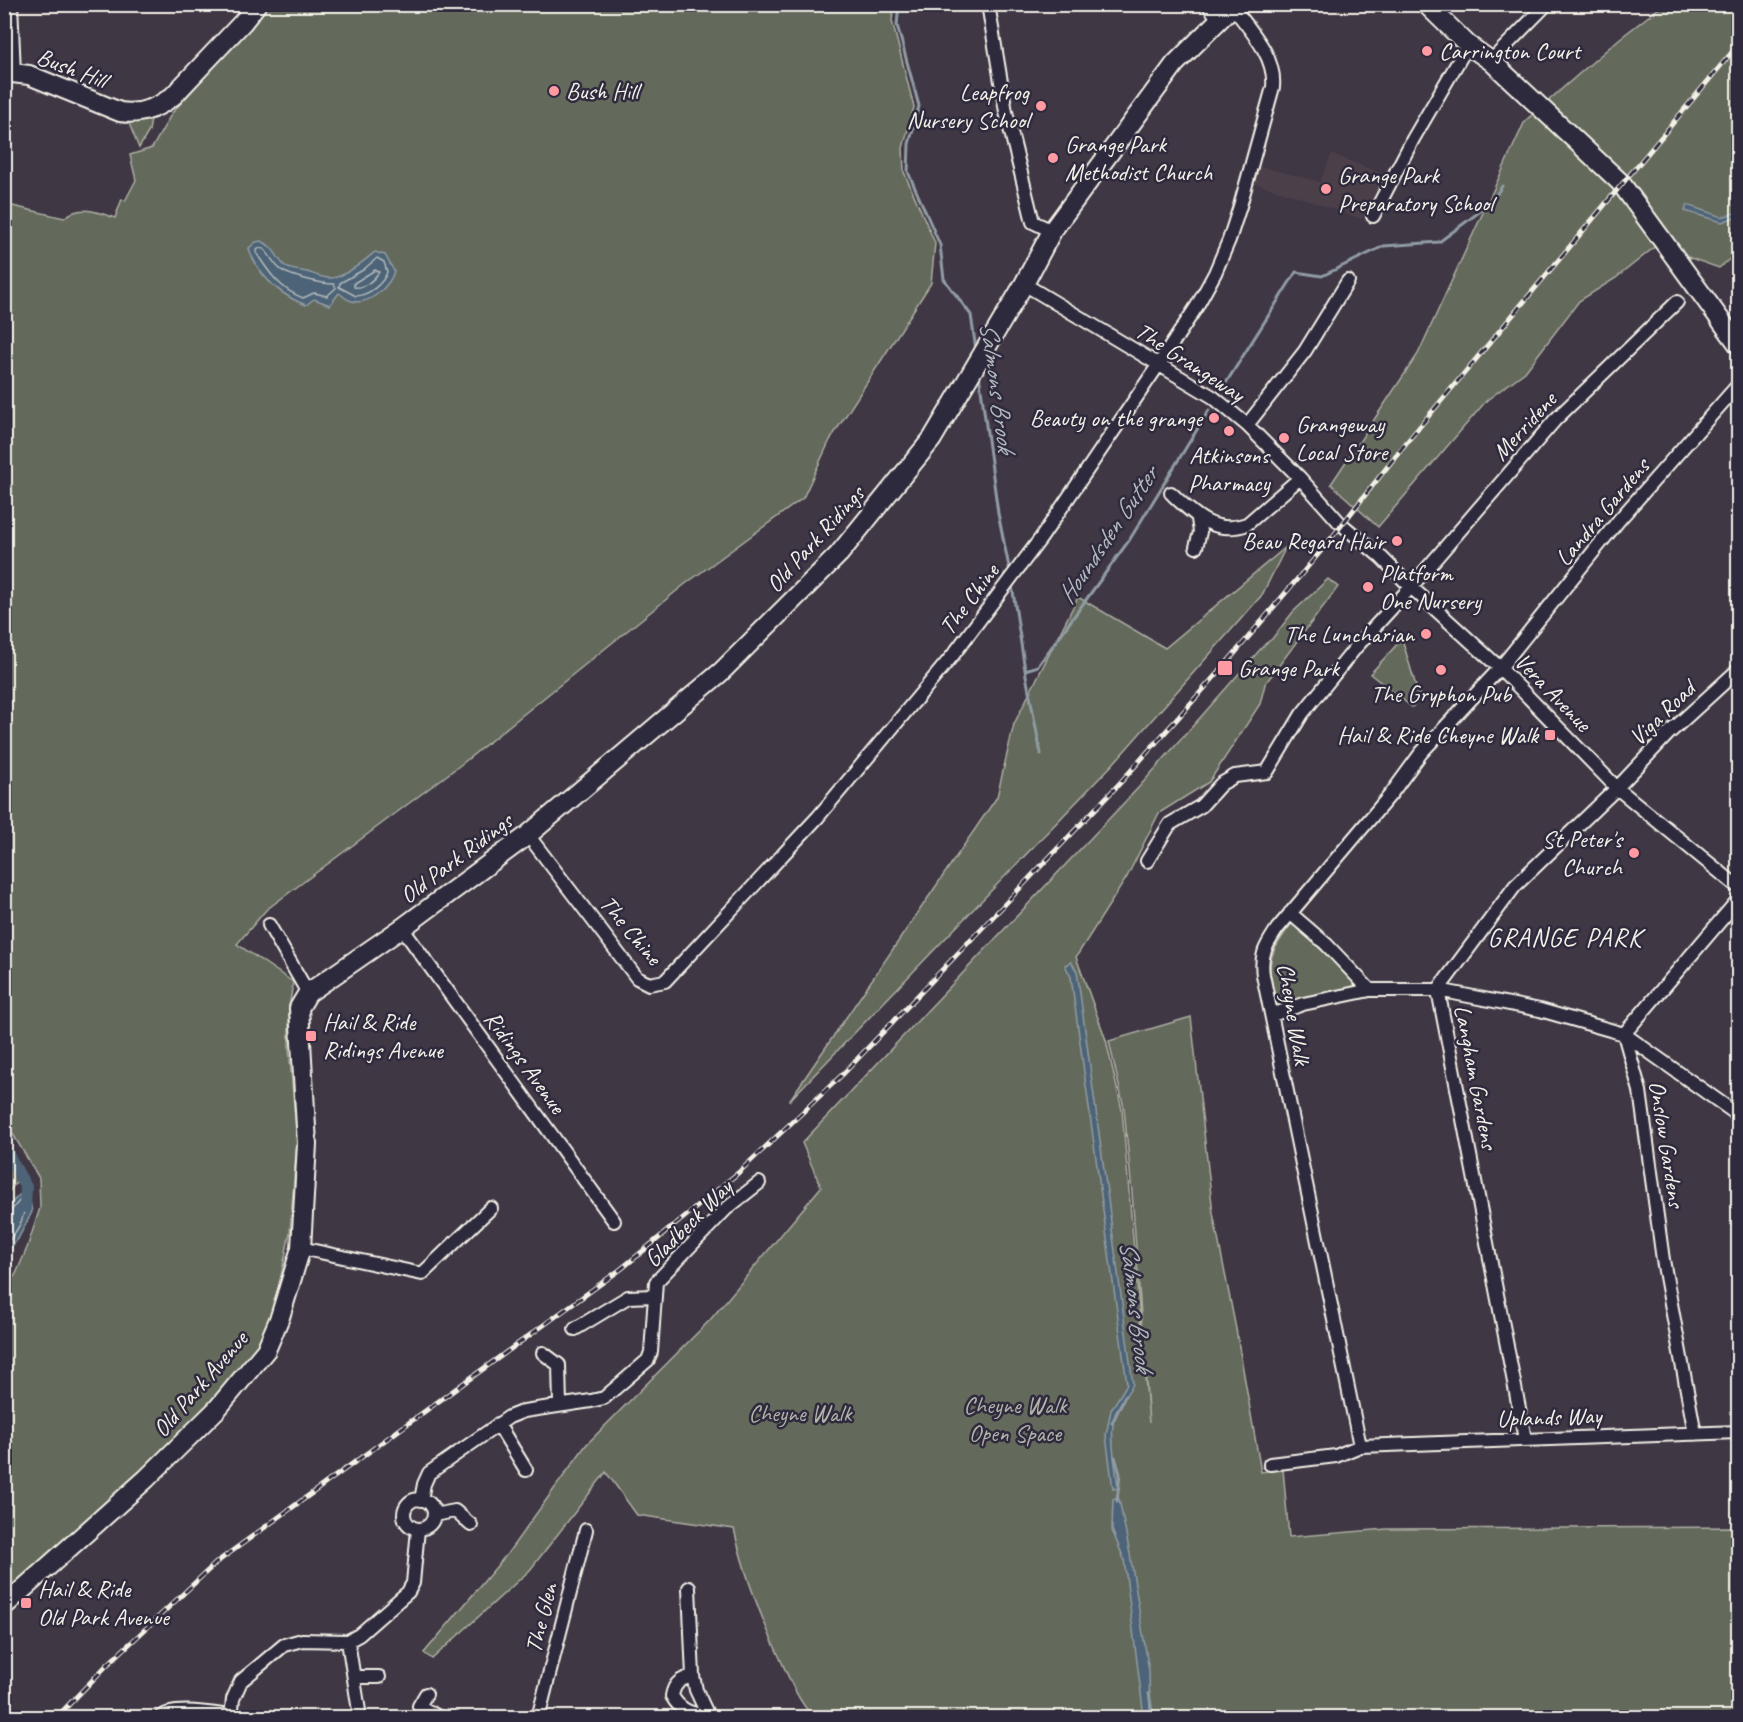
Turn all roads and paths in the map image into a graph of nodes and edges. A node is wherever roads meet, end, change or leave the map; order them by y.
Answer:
1 (11, 4) edge
2 (257, 4) edge
3 (988, 4) edge
4 (1426, 4) edge
5 (1547, 4) edge
6 (1233, 5) edge
7 (1214, 12) edge
8 (1468, 45) junction
9 (1491, 61) junction
10 (9, 72) edge
11 (1373, 216) dead end
12 (1046, 243) junction
13 (1348, 281) dead end
14 (1024, 284) junction
15 (1677, 302) dead end
16 (1738, 344) edge
17 (1159, 364) junction
18 (1738, 385) edge
19 (1247, 425) junction
20 (1299, 478) junction
21 (1172, 493) dead end
22 (1198, 519) junction
23 (1340, 523) joint
24 (1196, 547) dead end
25 (1411, 587) junction
26 (1500, 668) junction
27 (1738, 670) edge
28 (1617, 788) junction
29 (528, 835) junction
30 (1147, 861) dead end
31 (1738, 887) edge
32 (1738, 900) edge
33 (1290, 913) junction
34 (269, 925) dead end
35 (402, 928) junction
36 (1370, 990) junction
37 (1438, 990) junction
38 (308, 993) junction
39 (1272, 1015) junction
40 (1624, 1034) junction
41 (1738, 1115) edge
42 (759, 1183) dead end
43 (491, 1208) dead end
44 (614, 1221) dead end
45 (301, 1248) junction
46 (654, 1296) junction
47 (575, 1329) dead end
48 (543, 1353) dead end
49 (560, 1405) junction
50 (498, 1424) junction
51 (1738, 1432) edge
52 (1695, 1434) junction
53 (1525, 1439) junction
54 (1360, 1446) junction
55 (1270, 1464) dead end
56 (526, 1470) dead end
57 (421, 1500) junction
58 (434, 1515) junction
59 (471, 1525) dead end
60 (418, 1529) junction
61 (586, 1530) dead end
62 (689, 1588) dead end
63 (4, 1606) edge
64 (348, 1641) junction
65 (693, 1676) junction
66 (354, 1677) junction
67 (379, 1677) dead end
68 (426, 1694) dead end
69 (419, 1706) junction
70 (359, 1711) dead end
71 (231, 1717) edge
72 (412, 1717) edge
73 (709, 1717) edge
74 (160, 1718) edge
75 (440, 1718) edge
76 (538, 1718) edge

1 - 10 street
2 - 10 street, Bush Hill
3 - 12 street
4 - 8 street
5 - 9 street
6 - 7 street, Old Park Ridings
6 - 17 street, The Chine
7 - 12 street, Old Park Ridings
8 - 9 street
8 - 11 street
9 - 16 street
12 - 14 street, Old Park Ridings
13 - 19 street
14 - 17 street, The Grangeway
14 - 29 street, Old Park Ridings
15 - 25 street, Merridene
17 - 19 street, The Grangeway
17 - 29 street, The Chine
18 - 26 street, Landra Gardens
19 - 20 street, The Grangeway
20 - 22 street
20 - 23 street, The Grangeway
21 - 22 street
22 - 24 street
23 - 25 street, Vera Avenue
25 - 26 street, Vera Avenue
25 - 30 street, Merridene
26 - 28 street, Vera Avenue
26 - 33 street, Cheyne Walk
27 - 28 street, Viga Road
28 - 31 street, Vera Avenue
28 - 37 street, Langham Gardens
29 - 35 street, Old Park Ridings
32 - 40 street
33 - 36 street
33 - 39 street, Cheyne Walk
34 - 38 street
35 - 38 street, Old Park Ridings
35 - 44 street, Ridings Avenue
36 - 37 street
36 - 39 street
37 - 40 street
37 - 53 street, Langham Gardens
38 - 45 street, Old Park Avenue
39 - 54 street, Cheyne Walk
40 - 41 street
40 - 52 street, Onslow Gardens
42 - 46 street, Gladbeck Way
43 - 45 street
45 - 63 street, Old Park Avenue
46 - 47 street, Gladbeck Way
46 - 49 street, Gladbeck Way
48 - 49 street
49 - 50 street, Gladbeck Way
50 - 56 street
50 - 57 street, Gladbeck Way
51 - 52 street, Uplands Way
52 - 53 street, Uplands Way
53 - 54 street, Uplands Way
54 - 55 street, Uplands Way
57 - 58 street
57 - 60 street, Gladbeck Way
58 - 59 street
58 - 60 street
60 - 64 street, Gladbeck Way
61 - 76 street, The Glen
62 - 65 street
64 - 66 street
64 - 71 street
65 - 73 street
65 - 73 street
66 - 67 street
66 - 70 street
68 - 69 street
69 - 72 street
69 - 75 street
71 - 74 street

